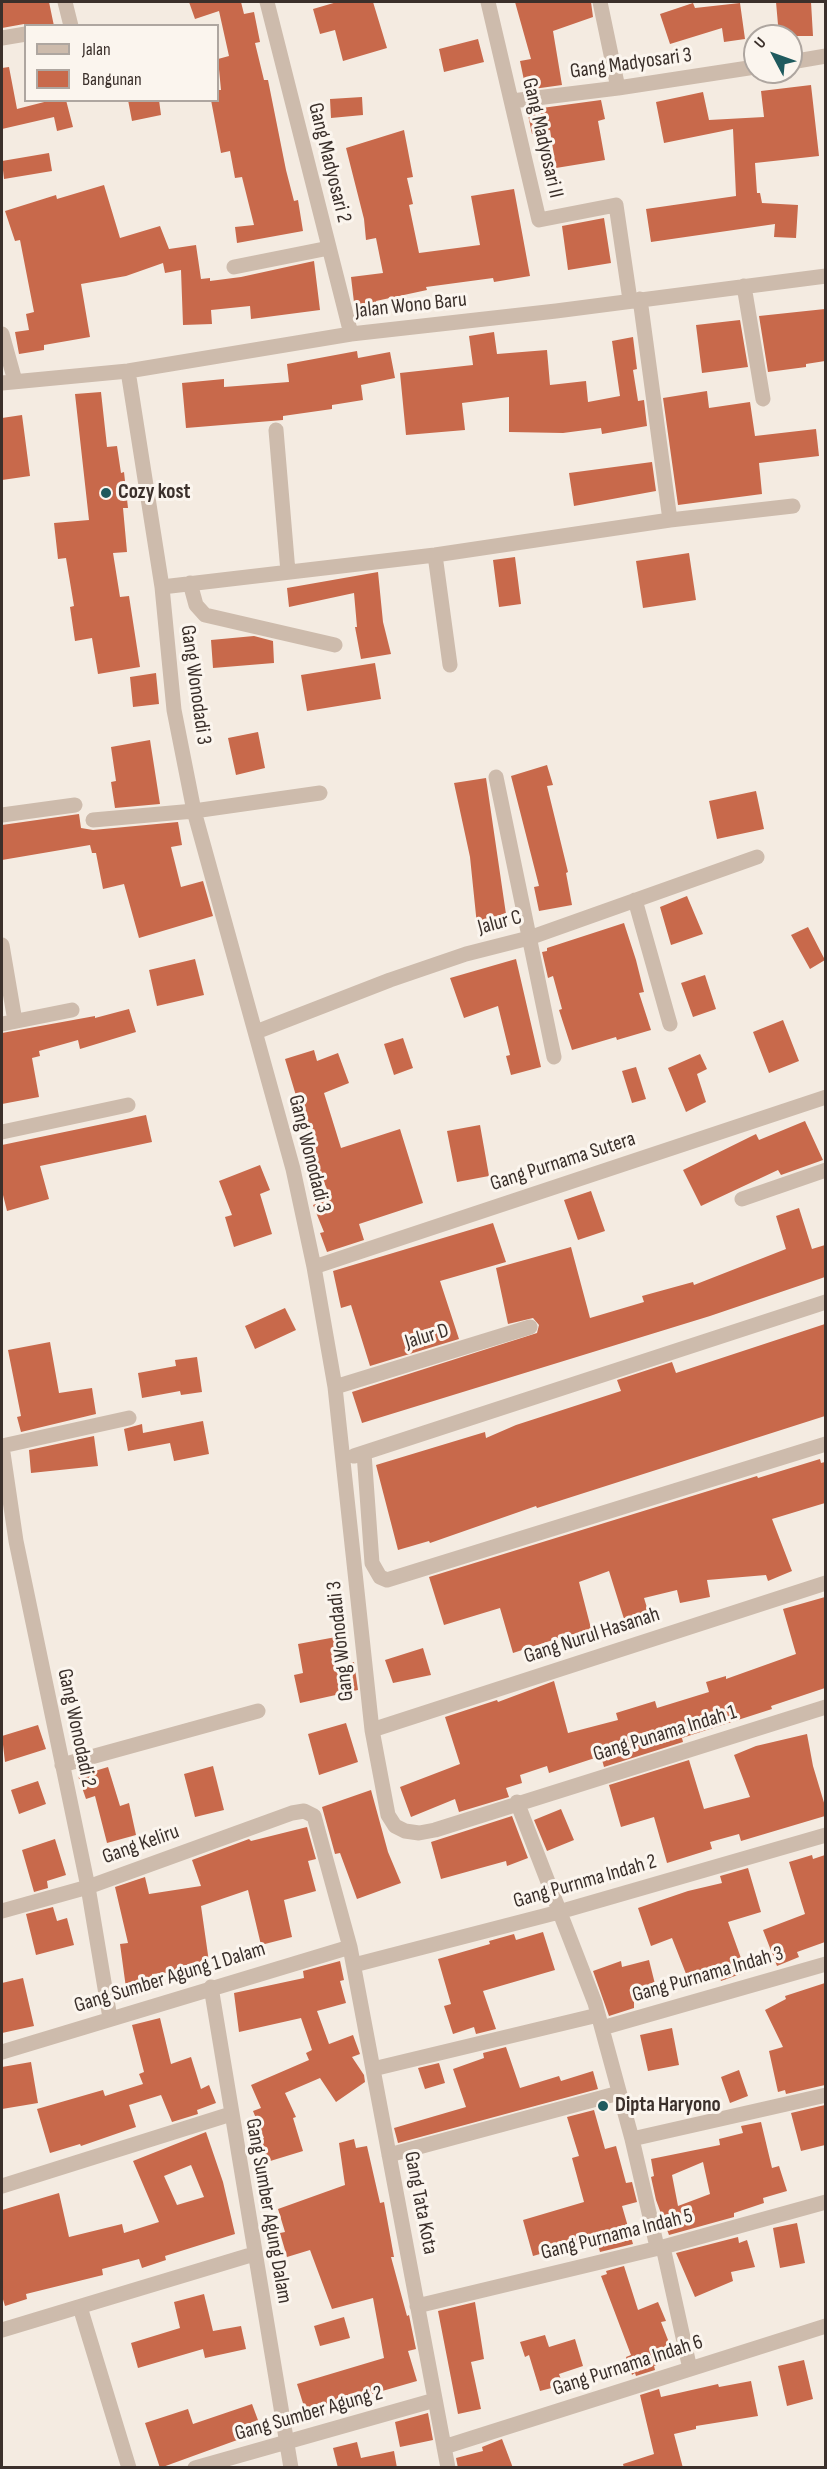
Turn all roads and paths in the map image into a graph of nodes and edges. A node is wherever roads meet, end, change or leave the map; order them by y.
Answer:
1 (65, 2) edge
2 (267, 2) edge
3 (488, 2) edge
4 (600, 2) edge
5 (70, 24) edge
6 (24, 34) edge
7 (2, 38) edge
8 (825, 56) edge
9 (803, 60) edge
10 (743, 69) edge
11 (618, 88) junction
12 (512, 101) junction
13 (329, 248) junction
14 (234, 267) dead end
15 (825, 276) edge
16 (744, 286) junction
17 (635, 299) junction
18 (2, 334) edge
19 (351, 334) junction
20 (128, 371) junction
21 (8, 382) edge
22 (763, 399) dead end
23 (276, 430) dead end
24 (793, 506) dead end
25 (670, 520) junction
26 (435, 555) junction
27 (288, 572) junction
28 (190, 583) junction
29 (162, 587) junction
30 (335, 645) dead end
31 (450, 665) dead end
32 (496, 777) dead end
33 (320, 793) dead end
34 (75, 805) dead end
35 (194, 811) junction
36 (2, 815) edge
37 (93, 820) dead end
38 (757, 857) dead end
39 (635, 900) junction
40 (529, 938) junction
41 (2, 945) edge
42 (72, 1010) dead end
43 (8, 1022) edge
44 (670, 1024) dead end
45 (255, 1032) junction
46 (554, 1056) dead end
47 (825, 1097) edge
48 (128, 1105) dead end
49 (2, 1132) edge
50 (825, 1170) edge
51 (742, 1199) dead end
52 (314, 1267) junction
53 (825, 1302) edge
54 (530, 1327) dead end
55 (335, 1388) junction
56 (129, 1418) dead end
57 (825, 1444) edge
58 (2, 1446) edge
59 (364, 1453) junction
60 (342, 1460) junction
61 (825, 1583) edge
62 (825, 1707) edge
63 (258, 1711) dead end
64 (372, 1730) junction
65 (62, 1765) junction
66 (517, 1802) junction
67 (292, 1813) joint
68 (825, 1834) edge
69 (88, 1887) junction
70 (2, 1911) edge
71 (559, 1912) junction
72 (350, 1947) junction
73 (825, 1964) edge
74 (354, 1965) junction
75 (211, 1987) junction
76 (110, 2018) junction
77 (600, 2021) junction
78 (2, 2052) edge
79 (373, 2069) junction
80 (620, 2093) junction
81 (825, 2095) edge
82 (231, 2114) junction
83 (632, 2139) junction
84 (389, 2155) junction
85 (2, 2186) edge
86 (825, 2202) edge
87 (660, 2247) junction
88 (254, 2254) junction
89 (417, 2306) junction
90 (80, 2307) junction
91 (825, 2326) edge
92 (2, 2330) edge
93 (690, 2369) junction
94 (435, 2400) junction
95 (286, 2443) junction
96 (444, 2447) junction
97 (129, 2468) edge
98 (195, 2468) edge
99 (291, 2468) edge
100 (448, 2468) edge

1 - 5 street
2 - 13 street, Gang Madyosari 2
3 - 12 street, Gang Madyosari II
4 - 11 street
6 - 7 street
8 - 9 street
10 - 11 street, Gang Madyosari 3
11 - 12 street, Gang Madyosari 3
12 - 17 street, Gang Madyosari II
13 - 14 street
13 - 19 street, Gang Madyosari 2
15 - 16 street, Jalan Wono Baru
16 - 17 street, Jalan Wono Baru
16 - 22 street
17 - 19 street, Jalan Wono Baru
17 - 25 street
18 - 21 street
19 - 20 street, Jalan Wono Baru
20 - 21 street, Jalan Wono Baru
20 - 29 street, Gang Wonodadi 3
23 - 27 street
24 - 25 street
25 - 26 street
26 - 27 street
26 - 31 street
27 - 28 street
28 - 29 street
28 - 30 street
29 - 35 street, Gang Wonodadi 3
32 - 40 street
33 - 35 street
34 - 36 street
35 - 37 street
35 - 45 street, Gang Wonodadi 3
38 - 39 street, Jalur C
39 - 40 street, Jalur C
39 - 44 street
40 - 45 street, Jalur C
40 - 46 street
41 - 43 street
42 - 43 street
45 - 52 street, Gang Wonodadi 3
47 - 52 street, Gang Purnama Sutera
48 - 49 street
50 - 51 street
52 - 55 street, Gang Wonodadi 3
53 - 59 street
54 - 55 street, Jalur D
55 - 60 street, Gang Wonodadi 3
56 - 58 street
57 - 59 street
58 - 65 street, Gang Wonodadi 2
59 - 60 street
60 - 64 street, Gang Wonodadi 3
61 - 64 street, Gang Nurul Hasanah
62 - 66 street, Gang Punama Indah 1
63 - 65 street
64 - 66 street, Gang Wonodadi 3
65 - 69 street, Gang Wonodadi 2
66 - 71 street
67 - 69 street, Gang Keliru
67 - 72 street, Gang Tata Kota
68 - 71 street, Gang Purnma Indah 2
69 - 70 street, Gang Keliru
69 - 76 street, Gang Wonodadi 2
71 - 74 street, Gang Purnma Indah 2
71 - 77 street
72 - 74 street, Gang Tata Kota
72 - 75 street, Gang Sumber Agung 1 Dalam
73 - 77 street, Gang Purnama Indah 3
74 - 79 street, Gang Tata Kota
75 - 76 street, Gang Sumber Agung 1 Dalam
75 - 82 street, Gang Sumber Agung Dalam
76 - 78 street, Gang Sumber Agung 1 Dalam
77 - 79 street, Gang Purnama Indah 3
77 - 80 street
79 - 84 street, Gang Tata Kota
80 - 83 street
80 - 84 street
81 - 83 street
82 - 85 street
82 - 88 street, Gang Sumber Agung Dalam
83 - 87 street
84 - 89 street, Gang Tata Kota
86 - 87 street, Gang Purnama Indah 5
87 - 89 street, Gang Purnama Indah 5
87 - 93 street
88 - 90 street
88 - 95 street, Gang Sumber Agung Dalam
89 - 94 street, Gang Tata Kota
90 - 92 street
90 - 97 street
91 - 93 street, Gang Purnama Indah 6
93 - 96 street, Gang Purnama Indah 6
94 - 95 street, Gang Sumber Agung 2
94 - 96 street, Gang Tata Kota
95 - 98 street, Gang Sumber Agung 2
95 - 99 street, Gang Sumber Agung Dalam
96 - 100 street, Gang Tata Kota

